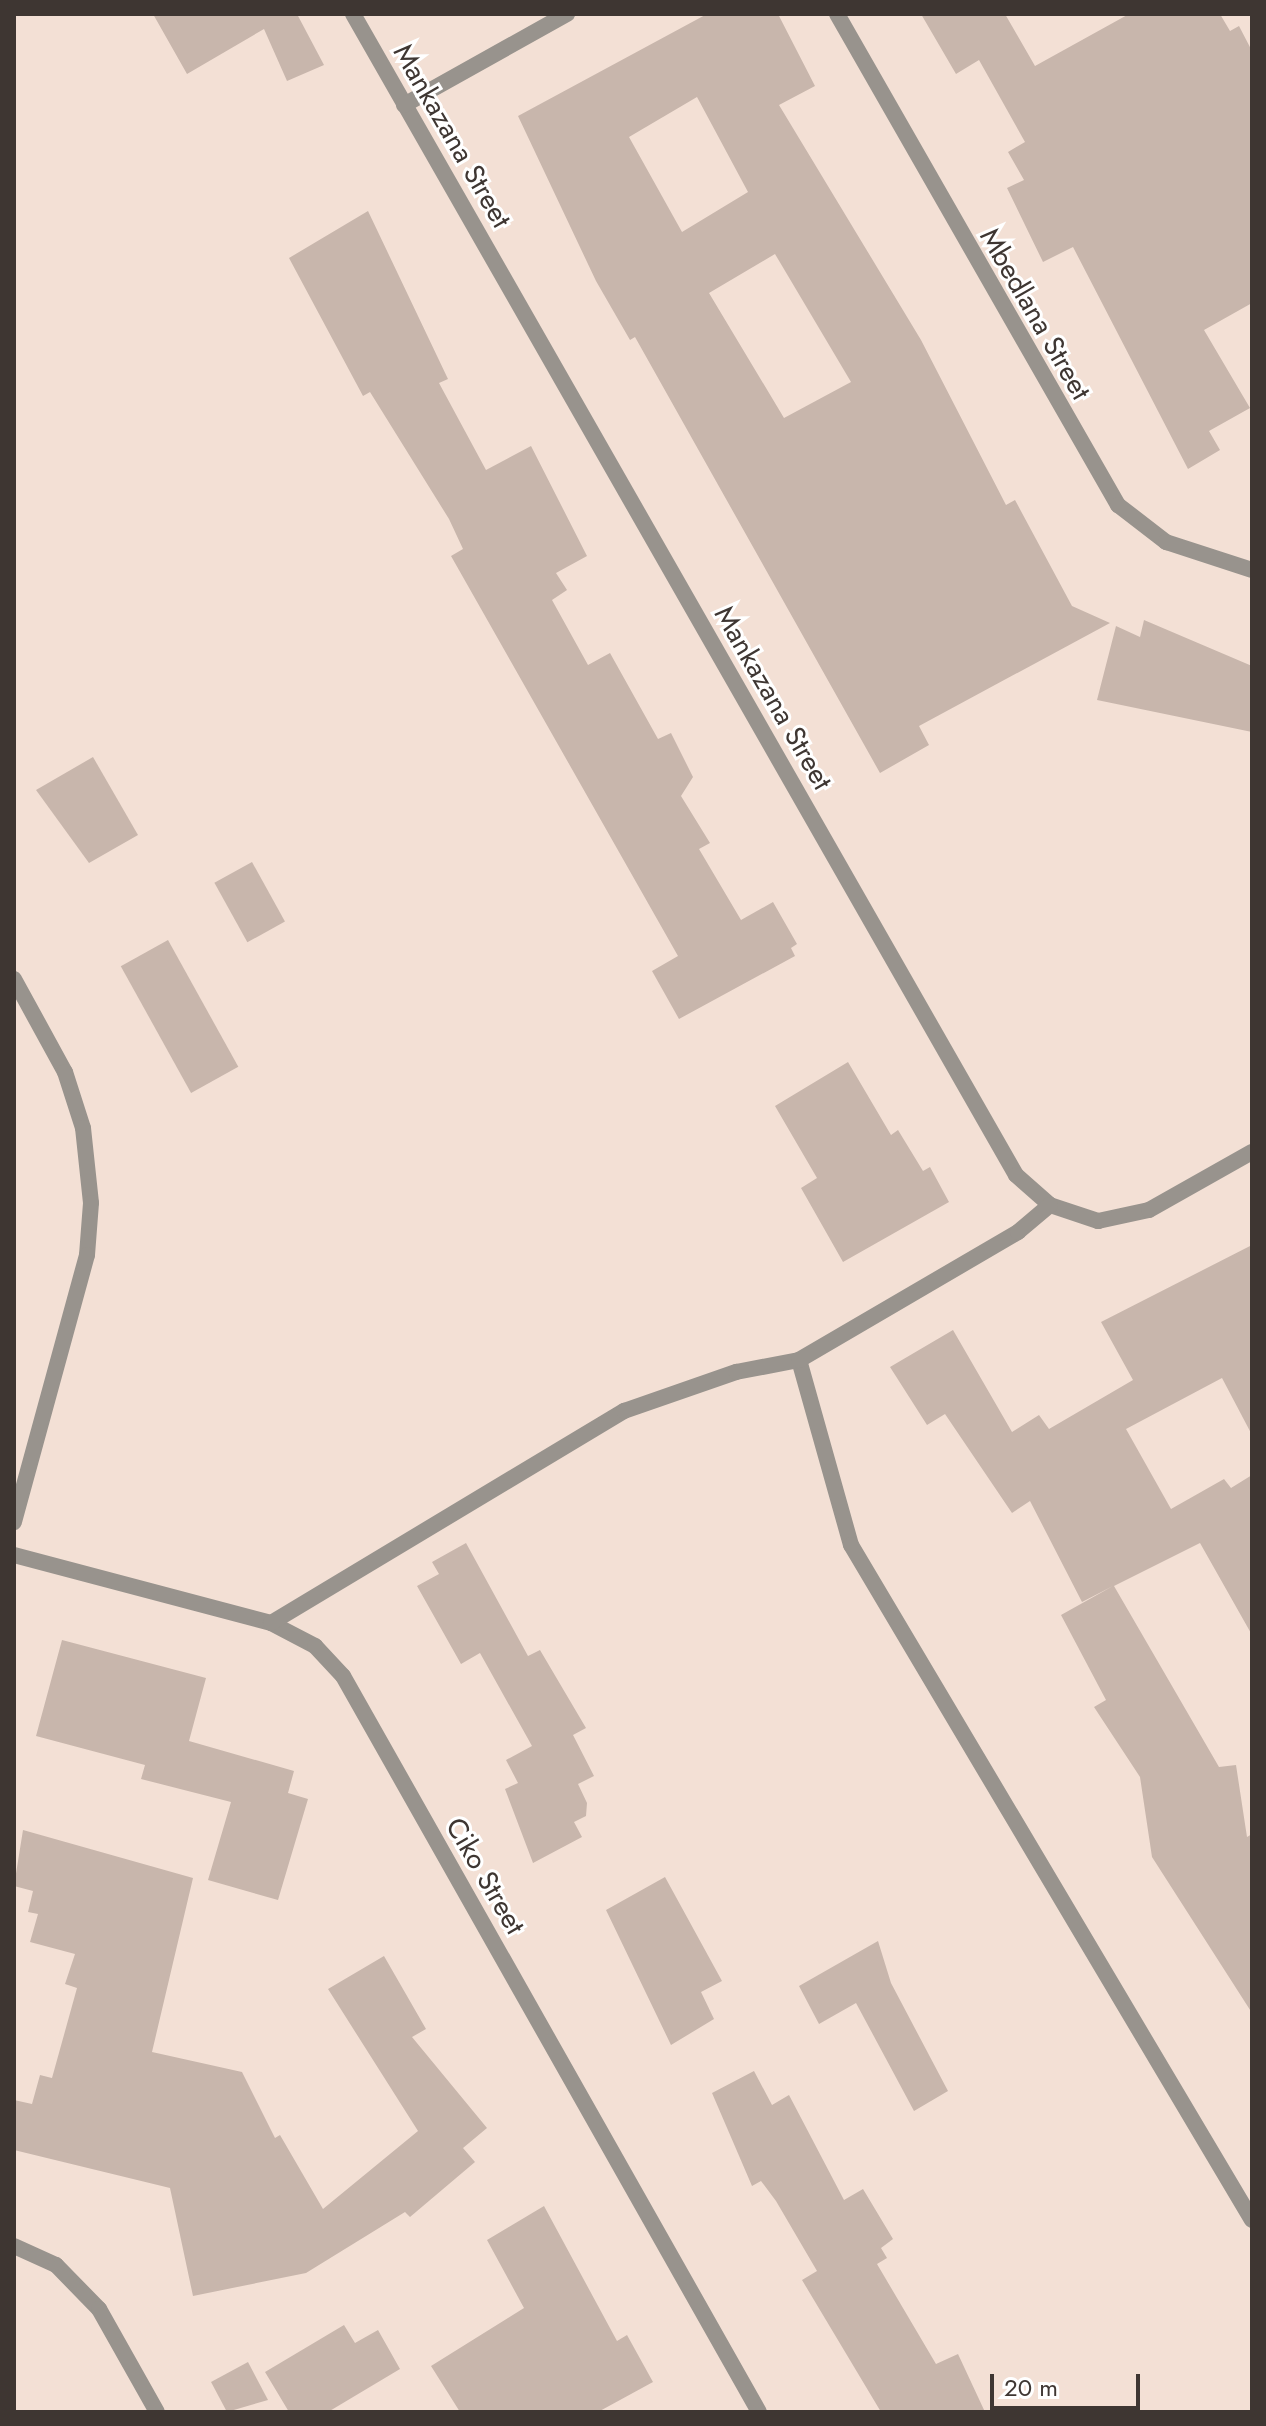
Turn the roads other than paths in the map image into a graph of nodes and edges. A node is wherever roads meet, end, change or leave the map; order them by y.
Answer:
1 (353, 14) edge
2 (567, 14) edge
3 (837, 14) edge
4 (404, 105) junction
5 (1252, 570) edge
6 (14, 979) edge
7 (1252, 1152) edge
8 (1050, 1205) junction
9 (799, 1360) junction
10 (14, 1522) edge
11 (14, 1555) edge
12 (271, 1623) junction
13 (1252, 2220) edge
14 (14, 2246) edge
15 (157, 2412) edge
16 (759, 2412) edge

1 - 4 street, Mankazana Street
2 - 4 street
3 - 5 street, Mbedlana Street
4 - 8 street, Mankazana Street
6 - 10 street
7 - 8 street, Mankazana Street
8 - 9 street
9 - 12 street
9 - 13 street
11 - 12 street, Ciko Street
12 - 16 street, Ciko Street
14 - 15 street

